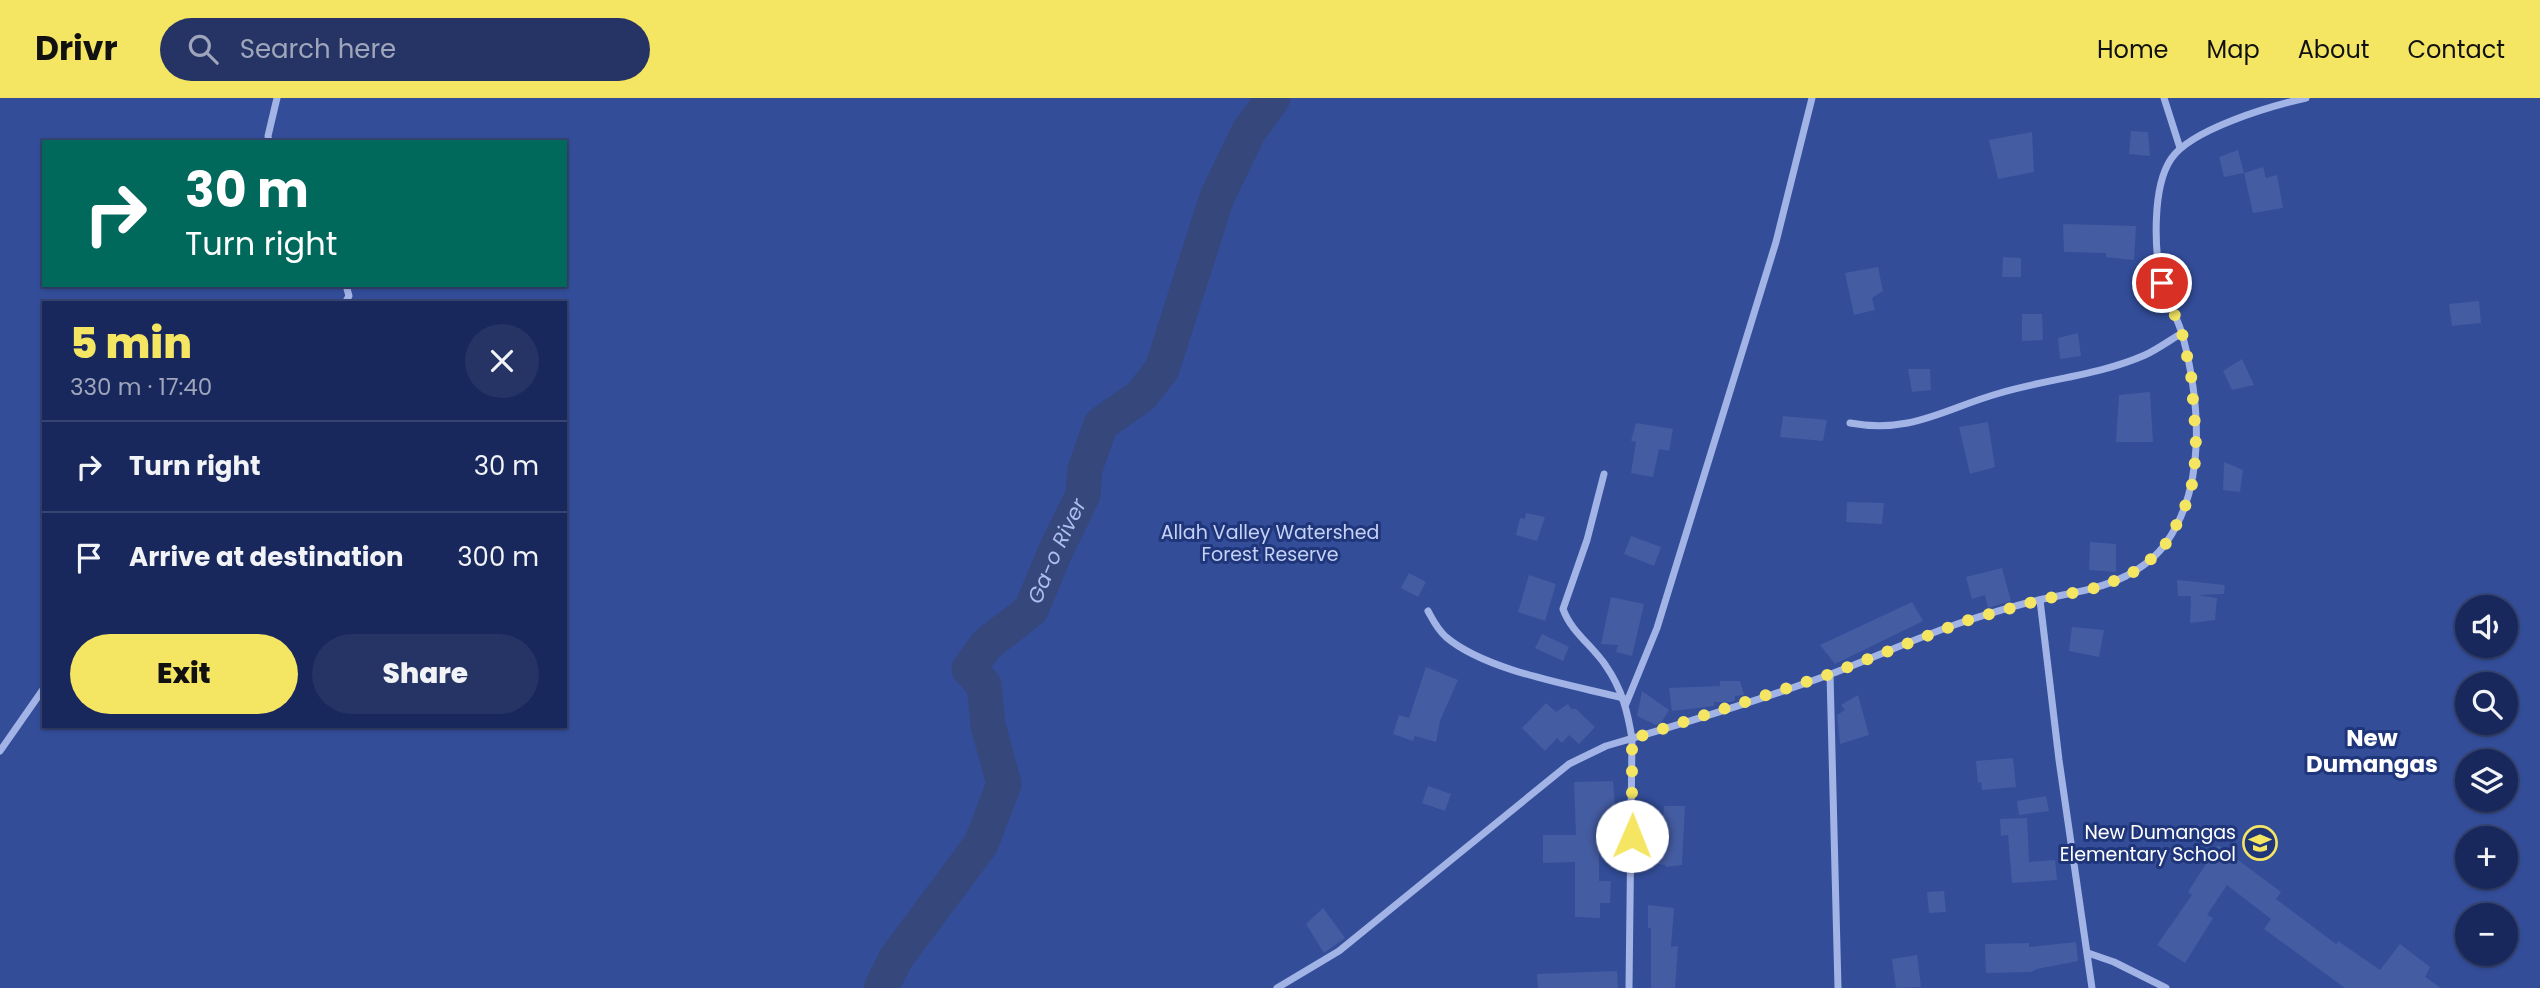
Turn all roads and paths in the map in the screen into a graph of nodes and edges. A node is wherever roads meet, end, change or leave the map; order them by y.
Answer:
1 (277, 98) edge
2 (1812, 98) edge
3 (2164, 98) edge
4 (2306, 98) edge
5 (269, 140) edge
6 (2180, 148) junction
7 (2182, 333) junction
8 (1850, 423) dead end
9 (1604, 474) dead end
10 (2040, 600) junction
11 (1427, 611) dead end
12 (1830, 674) junction
13 (42, 691) edge
14 (1625, 701) junction
15 (1632, 739) junction
16 (0, 751) edge
17 (2088, 953) junction
18 (1277, 988) edge
19 (1629, 988) edge
20 (1839, 988) edge
21 (2092, 988) edge
22 (2166, 988) edge

1 - 5 street
2 - 14 street
3 - 6 street
4 - 6 street
6 - 7 street
7 - 8 street
7 - 10 street
9 - 14 street
10 - 12 street
10 - 17 street
11 - 14 street
12 - 15 street
12 - 20 street
13 - 16 street
14 - 15 street
15 - 18 street
15 - 19 street
17 - 21 street
17 - 22 street

